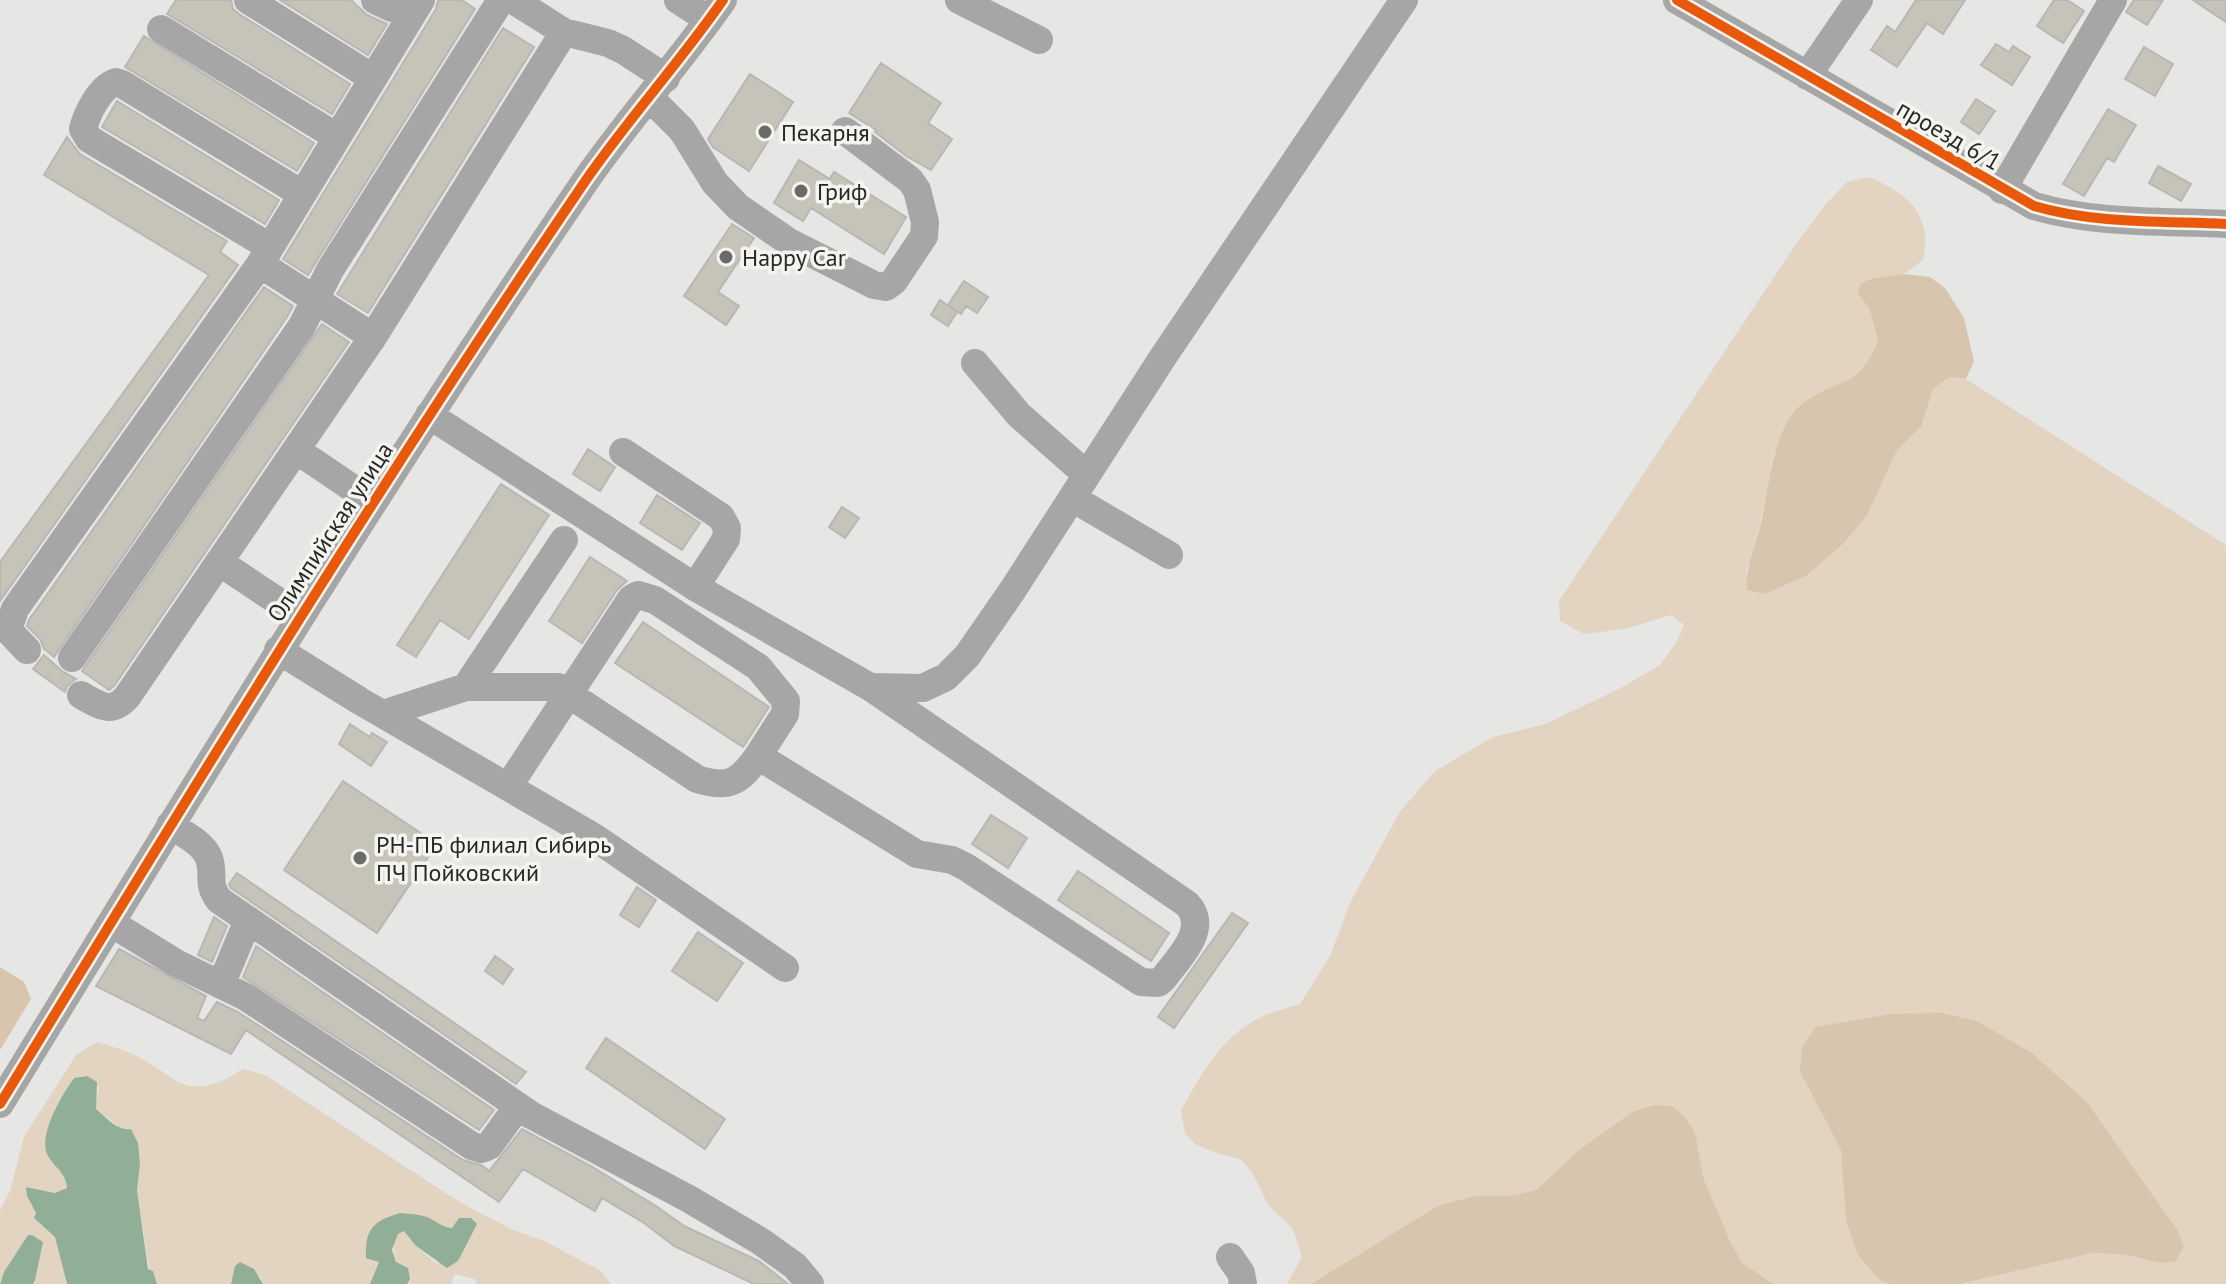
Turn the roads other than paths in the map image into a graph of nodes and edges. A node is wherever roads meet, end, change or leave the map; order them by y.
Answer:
1 (248, 0) edge
2 (375, 0) edge
3 (406, 0) edge
4 (421, 0) edge
5 (501, 0) edge
6 (513, 0) edge
7 (678, 0) edge
8 (959, 0) edge
9 (1404, 0) edge
10 (1677, 0) edge
11 (1859, 0) edge
12 (2113, 0) edge
13 (716, 10) edge
14 (161, 29) dead end
15 (564, 32) junction
16 (1039, 40) dead end
17 (1807, 76) junction
18 (373, 78) junction
19 (658, 88) junction
20 (845, 131) dead end
21 (337, 137) junction
22 (2002, 190) junction
23 (302, 194) junction
24 (2226, 224) edge
25 (265, 256) junction
26 (315, 300) junction
27 (373, 337) junction
28 (975, 363) dead end
29 (429, 415) junction
30 (296, 450) junction
31 (623, 452) dead end
32 (1079, 487) junction
33 (373, 502) junction
34 (564, 540) dead end
35 (1169, 555) dead end
36 (219, 562) junction
37 (695, 587) junction
38 (300, 616) junction
39 (27, 650) dead end
40 (278, 650) junction
41 (72, 658) dead end
42 (466, 687) junction
43 (870, 687) junction
44 (569, 693) junction
45 (81, 695) dead end
46 (383, 714) junction
47 (758, 756) junction
48 (508, 787) junction
49 (170, 825) junction
50 (248, 920) junction
51 (111, 923) junction
52 (785, 968) dead end
53 (221, 985) junction
54 (0, 1104) edge
55 (518, 1106) junction
56 (1230, 1257) dead end
57 (810, 1284) edge
58 (1243, 1284) edge

1 - 18 street
2 - 3 street
4 - 18 street
5 - 26 street
6 - 15 street
7 - 13 street
8 - 16 street
9 - 32 street
10 - 17 street, проезд 6/1
11 - 17 street
12 - 22 street
13 - 19 street, Олимпийская улица
14 - 21 street
15 - 19 street
15 - 27 street
17 - 22 street, проезд 6/1
18 - 21 street
19 - 20 street
19 - 29 street, Олимпийская улица
21 - 23 street
22 - 24 street, проезд 6/1
23 - 25 street
23 - 25 street
25 - 26 street
25 - 39 street
26 - 27 street
26 - 41 street
27 - 30 street
28 - 32 street
29 - 33 street, Олимпийская улица
29 - 37 street
30 - 33 street
30 - 36 street
31 - 37 street
32 - 35 street
32 - 43 street
33 - 38 street, Олимпийская улица
34 - 42 street
36 - 38 street
36 - 45 street
37 - 43 street
38 - 40 street, Олимпийская улица
40 - 46 street
40 - 49 street, Олимпийская улица
42 - 44 street
42 - 46 street
43 - 47 street
44 - 47 street
44 - 47 street
44 - 48 street
46 - 48 street
48 - 52 street
49 - 50 street
49 - 51 street, Олимпийская улица
50 - 53 street
50 - 55 street
51 - 53 street
51 - 54 street, Олимпийская улица
53 - 55 street
55 - 57 street
56 - 58 street

